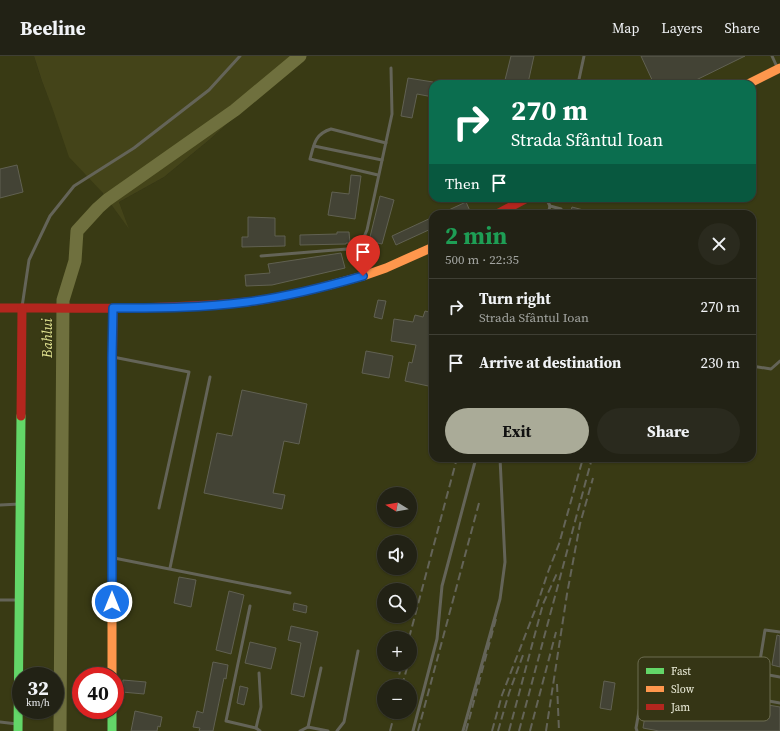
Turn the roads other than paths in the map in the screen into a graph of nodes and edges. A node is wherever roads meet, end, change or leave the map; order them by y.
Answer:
1 (240, 56) edge
2 (584, 56) edge
3 (772, 56) edge
4 (390, 68) dead end
5 (779, 68) edge
6 (579, 80) edge
7 (756, 80) edge
8 (386, 143) junction
9 (314, 146) junction
10 (382, 160) junction
11 (378, 175) junction
12 (520, 202) edge
13 (548, 202) edge
14 (550, 206) junction
15 (504, 210) edge
16 (549, 210) edge
17 (562, 210) edge
18 (429, 250) edge
19 (358, 251) junction
20 (261, 256) dead end
21 (363, 276) junction
22 (0, 308) edge
23 (22, 308) junction
24 (113, 308) junction
25 (112, 357) junction
26 (780, 361) edge
27 (756, 367) edge
28 (210, 377) dead end
29 (475, 462) edge
30 (500, 462) edge
31 (0, 504) edge
32 (20, 504) junction
33 (159, 508) dead end
34 (112, 558) junction
35 (170, 568) junction
36 (290, 593) dead end
37 (0, 600) edge
38 (18, 600) junction
39 (250, 606) dead end
40 (780, 632) edge
41 (358, 651) dead end
42 (761, 657) edge
43 (112, 667) edge
44 (321, 668) dead end
45 (259, 674) dead end
46 (770, 675) edge
47 (780, 677) edge
48 (770, 701) edge
49 (780, 703) edge
50 (638, 717) edge
51 (112, 719) edge
52 (0, 722) edge
53 (308, 727) junction
54 (19, 728) edge
55 (256, 728) junction
56 (112, 731) edge
57 (260, 731) edge
58 (300, 731) edge
59 (328, 731) edge
60 (337, 731) edge
61 (413, 731) edge
62 (462, 731) edge
63 (637, 731) edge

1 - 23 lane
2 - 6 lane
3 - 5 lane
4 - 8 lane
5 - 7 street
8 - 9 lane
8 - 10 lane
9 - 10 lane
9 - 11 lane
10 - 11 lane
11 - 19 lane
12 - 15 street
13 - 14 lane
14 - 16 lane
14 - 17 lane
18 - 21 street
19 - 20 lane
19 - 21 lane
21 - 24 street
22 - 23 street
23 - 24 street
23 - 32 street
24 - 25 street
25 - 33 lane
25 - 34 street
26 - 27 lane
28 - 35 lane
29 - 61 lane
30 - 62 lane
31 - 32 lane
32 - 38 street
34 - 35 lane
34 - 43 street
35 - 36 lane
37 - 38 lane
38 - 54 street
39 - 55 lane
40 - 42 lane
41 - 60 lane
44 - 53 lane
45 - 55 lane
46 - 47 lane
48 - 49 lane
50 - 63 lane
51 - 56 street
52 - 54 lane
53 - 58 lane
53 - 59 lane
55 - 57 lane

